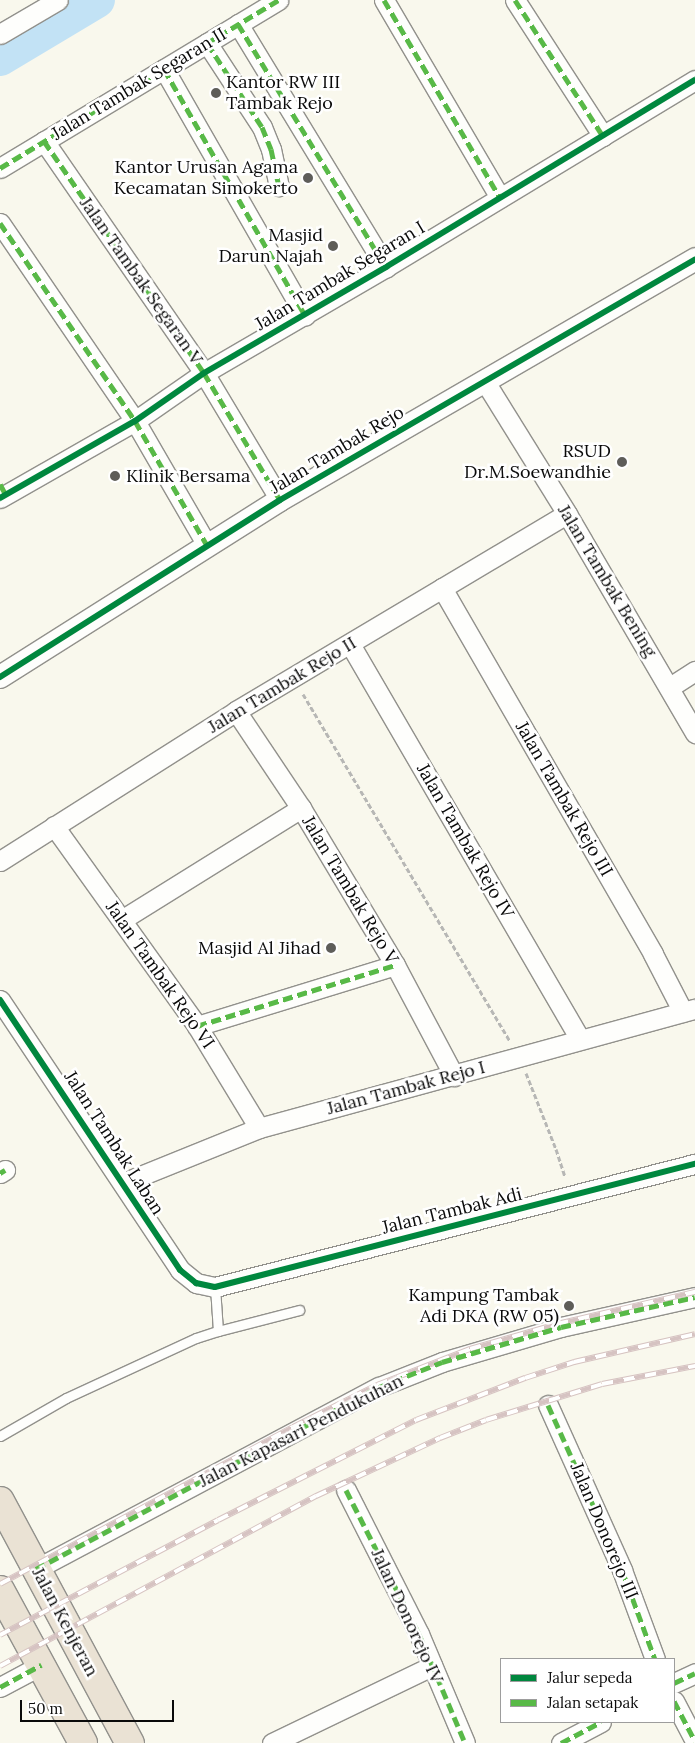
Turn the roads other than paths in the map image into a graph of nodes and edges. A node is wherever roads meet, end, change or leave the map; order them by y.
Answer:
1 (58, 0) edge
2 (278, 0) edge
3 (384, 0) edge
4 (515, 0) edge
5 (238, 24) junction
6 (0, 34) edge
7 (207, 42) junction
8 (164, 69) junction
9 (695, 80) edge
10 (603, 136) junction
11 (44, 141) junction
12 (0, 168) edge
13 (279, 186) dead end
14 (500, 198) junction
15 (0, 223) edge
16 (695, 259) edge
17 (386, 267) junction
18 (305, 315) junction
19 (204, 373) junction
20 (484, 380) junction
21 (135, 422) junction
22 (2, 492) edge
23 (280, 500) junction
24 (567, 514) junction
25 (208, 545) junction
26 (442, 588) junction
27 (350, 644) junction
28 (695, 671) edge
29 (0, 676) edge
30 (670, 687) junction
31 (236, 712) junction
32 (695, 733) edge
33 (301, 808) junction
34 (54, 826) junction
35 (0, 861) edge
36 (123, 919) junction
37 (395, 965) junction
38 (0, 1000) edge
39 (689, 1010) edge
40 (197, 1026) junction
41 (580, 1039) junction
42 (454, 1076) junction
43 (259, 1128) junction
44 (695, 1164) edge
45 (124, 1183) junction
46 (215, 1287) junction
47 (695, 1297) edge
48 (299, 1310) dead end
49 (218, 1331) junction
50 (548, 1405) dead end
51 (0, 1436) edge
52 (346, 1490) dead end
53 (0, 1501) edge
54 (36, 1569) junction
55 (0, 1590) edge
56 (655, 1658) edge
57 (41, 1665) junction
58 (432, 1666) junction
59 (695, 1673) edge
60 (675, 1683) edge
61 (0, 1687) edge
62 (675, 1703) edge
63 (599, 1723) edge
64 (695, 1742) edge
65 (82, 1743) edge
66 (130, 1743) edge
67 (272, 1743) edge
68 (465, 1743) edge
69 (561, 1743) edge

1 - 6 street
2 - 5 street, Jalan Tambak Segaran II
3 - 14 street
4 - 10 street
5 - 7 street, Jalan Tambak Segaran II
5 - 17 street
7 - 8 street, Jalan Tambak Segaran II
7 - 13 street
8 - 11 street, Jalan Tambak Segaran II
8 - 18 street
9 - 10 street, Jalan Tambak Segaran I
10 - 14 street, Jalan Tambak Segaran I
11 - 12 street, Jalan Tambak Segaran II
11 - 19 street, Jalan Tambak Segaran V
14 - 17 street, Jalan Tambak Segaran I
15 - 21 street
16 - 20 street, Jalan Tambak Rejo
17 - 18 street, Jalan Tambak Segaran I
18 - 19 street, Jalan Tambak Segaran I
19 - 21 street, Jalan Tambak Segaran I
19 - 23 street, Jalan Tambak Segaran V
20 - 23 street, Jalan Tambak Rejo
20 - 24 street, Jalan Tambak Bening
21 - 22 street, Jalan Tambak Segaran I
21 - 25 street
23 - 25 street, Jalan Tambak Rejo
24 - 26 street, Jalan Tambak Rejo II
24 - 30 street, Jalan Tambak Bening
25 - 29 street, Jalan Tambak Rejo
26 - 27 street, Jalan Tambak Rejo II
26 - 39 street, Jalan Tambak Rejo III
27 - 31 street, Jalan Tambak Rejo II
27 - 41 street, Jalan Tambak Rejo IV
28 - 30 street
30 - 32 street, Jalan Tambak Bening
31 - 33 street, Jalan Tambak Rejo V
31 - 34 street, Jalan Tambak Rejo II
33 - 36 street
33 - 37 street, Jalan Tambak Rejo V
34 - 35 street, Jalan Tambak Rejo II
34 - 36 street, Jalan Tambak Rejo VI
36 - 40 street, Jalan Tambak Rejo VI
37 - 40 street
37 - 42 street, Jalan Tambak Rejo V
38 - 45 street, Jalan Tambak Laban
39 - 41 street, Jalan Tambak Rejo I
40 - 43 street, Jalan Tambak Rejo VI
41 - 42 street, Jalan Tambak Rejo I
42 - 43 street, Jalan Tambak Rejo I
43 - 45 street, Jalan Tambak Rejo I
44 - 46 street, Jalan Tambak Adi
45 - 46 street, Jalan Tambak Laban
46 - 49 lane
47 - 54 street, Jalan Kapasari Pendukuhan
48 - 49 lane
49 - 51 lane
50 - 56 street, Jalan Donorejo III
52 - 58 street, Jalan Donorejo IV
53 - 54 highway, Jalan Kenjeran
54 - 66 highway, Jalan Kenjeran
55 - 57 highway
57 - 61 street
57 - 65 highway
58 - 67 street
58 - 68 street, Jalan Donorejo IV
59 - 60 street
62 - 64 street
63 - 69 street

